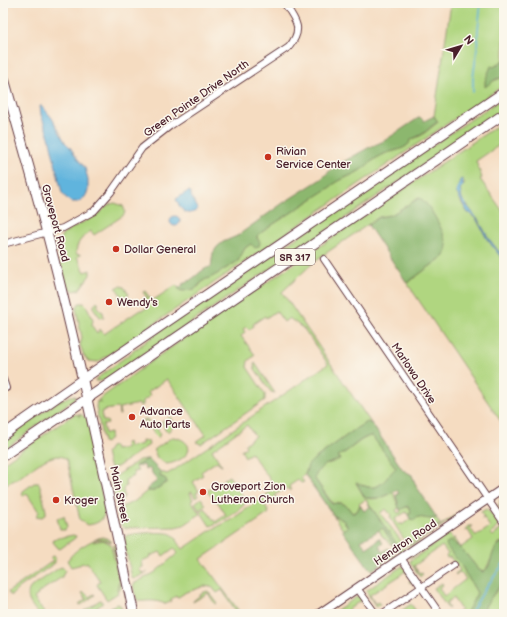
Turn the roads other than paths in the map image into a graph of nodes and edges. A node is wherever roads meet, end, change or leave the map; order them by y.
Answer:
1 (284, 3) edge
2 (3, 75) edge
3 (504, 92) edge
4 (504, 114) edge
5 (47, 232) junction
6 (3, 244) edge
7 (324, 259) dead end
8 (3, 378) edge
9 (82, 379) junction
10 (6, 388) dead end
11 (86, 399) junction
12 (3, 435) edge
13 (3, 456) edge
14 (504, 488) edge
15 (487, 499) junction
16 (504, 523) edge
17 (402, 558) junction
18 (454, 564) dead end
19 (422, 587) junction
20 (357, 588) junction
21 (134, 614) edge
22 (319, 614) edge
23 (376, 614) edge
24 (382, 614) edge
25 (440, 614) edge

1 - 5 street, Green Pointe Drive North
2 - 5 main road, Groveport Road
3 - 9 main road, SR 317
4 - 11 main road, SR 317
5 - 6 street
5 - 9 main road, Groveport Road
7 - 15 street, Marlowa Drive
8 - 10 street
9 - 11 main road, Main Street
9 - 12 main road, SR 317
11 - 13 main road, SR 317
11 - 21 main road, Main Street
14 - 15 street, Hendron Road
15 - 16 street, Marlowa Drive
15 - 17 street, Hendron Road
17 - 19 street
17 - 20 street, Hendron Road
18 - 19 street
19 - 24 street
19 - 25 street
20 - 22 street, Hendron Road
20 - 23 street

